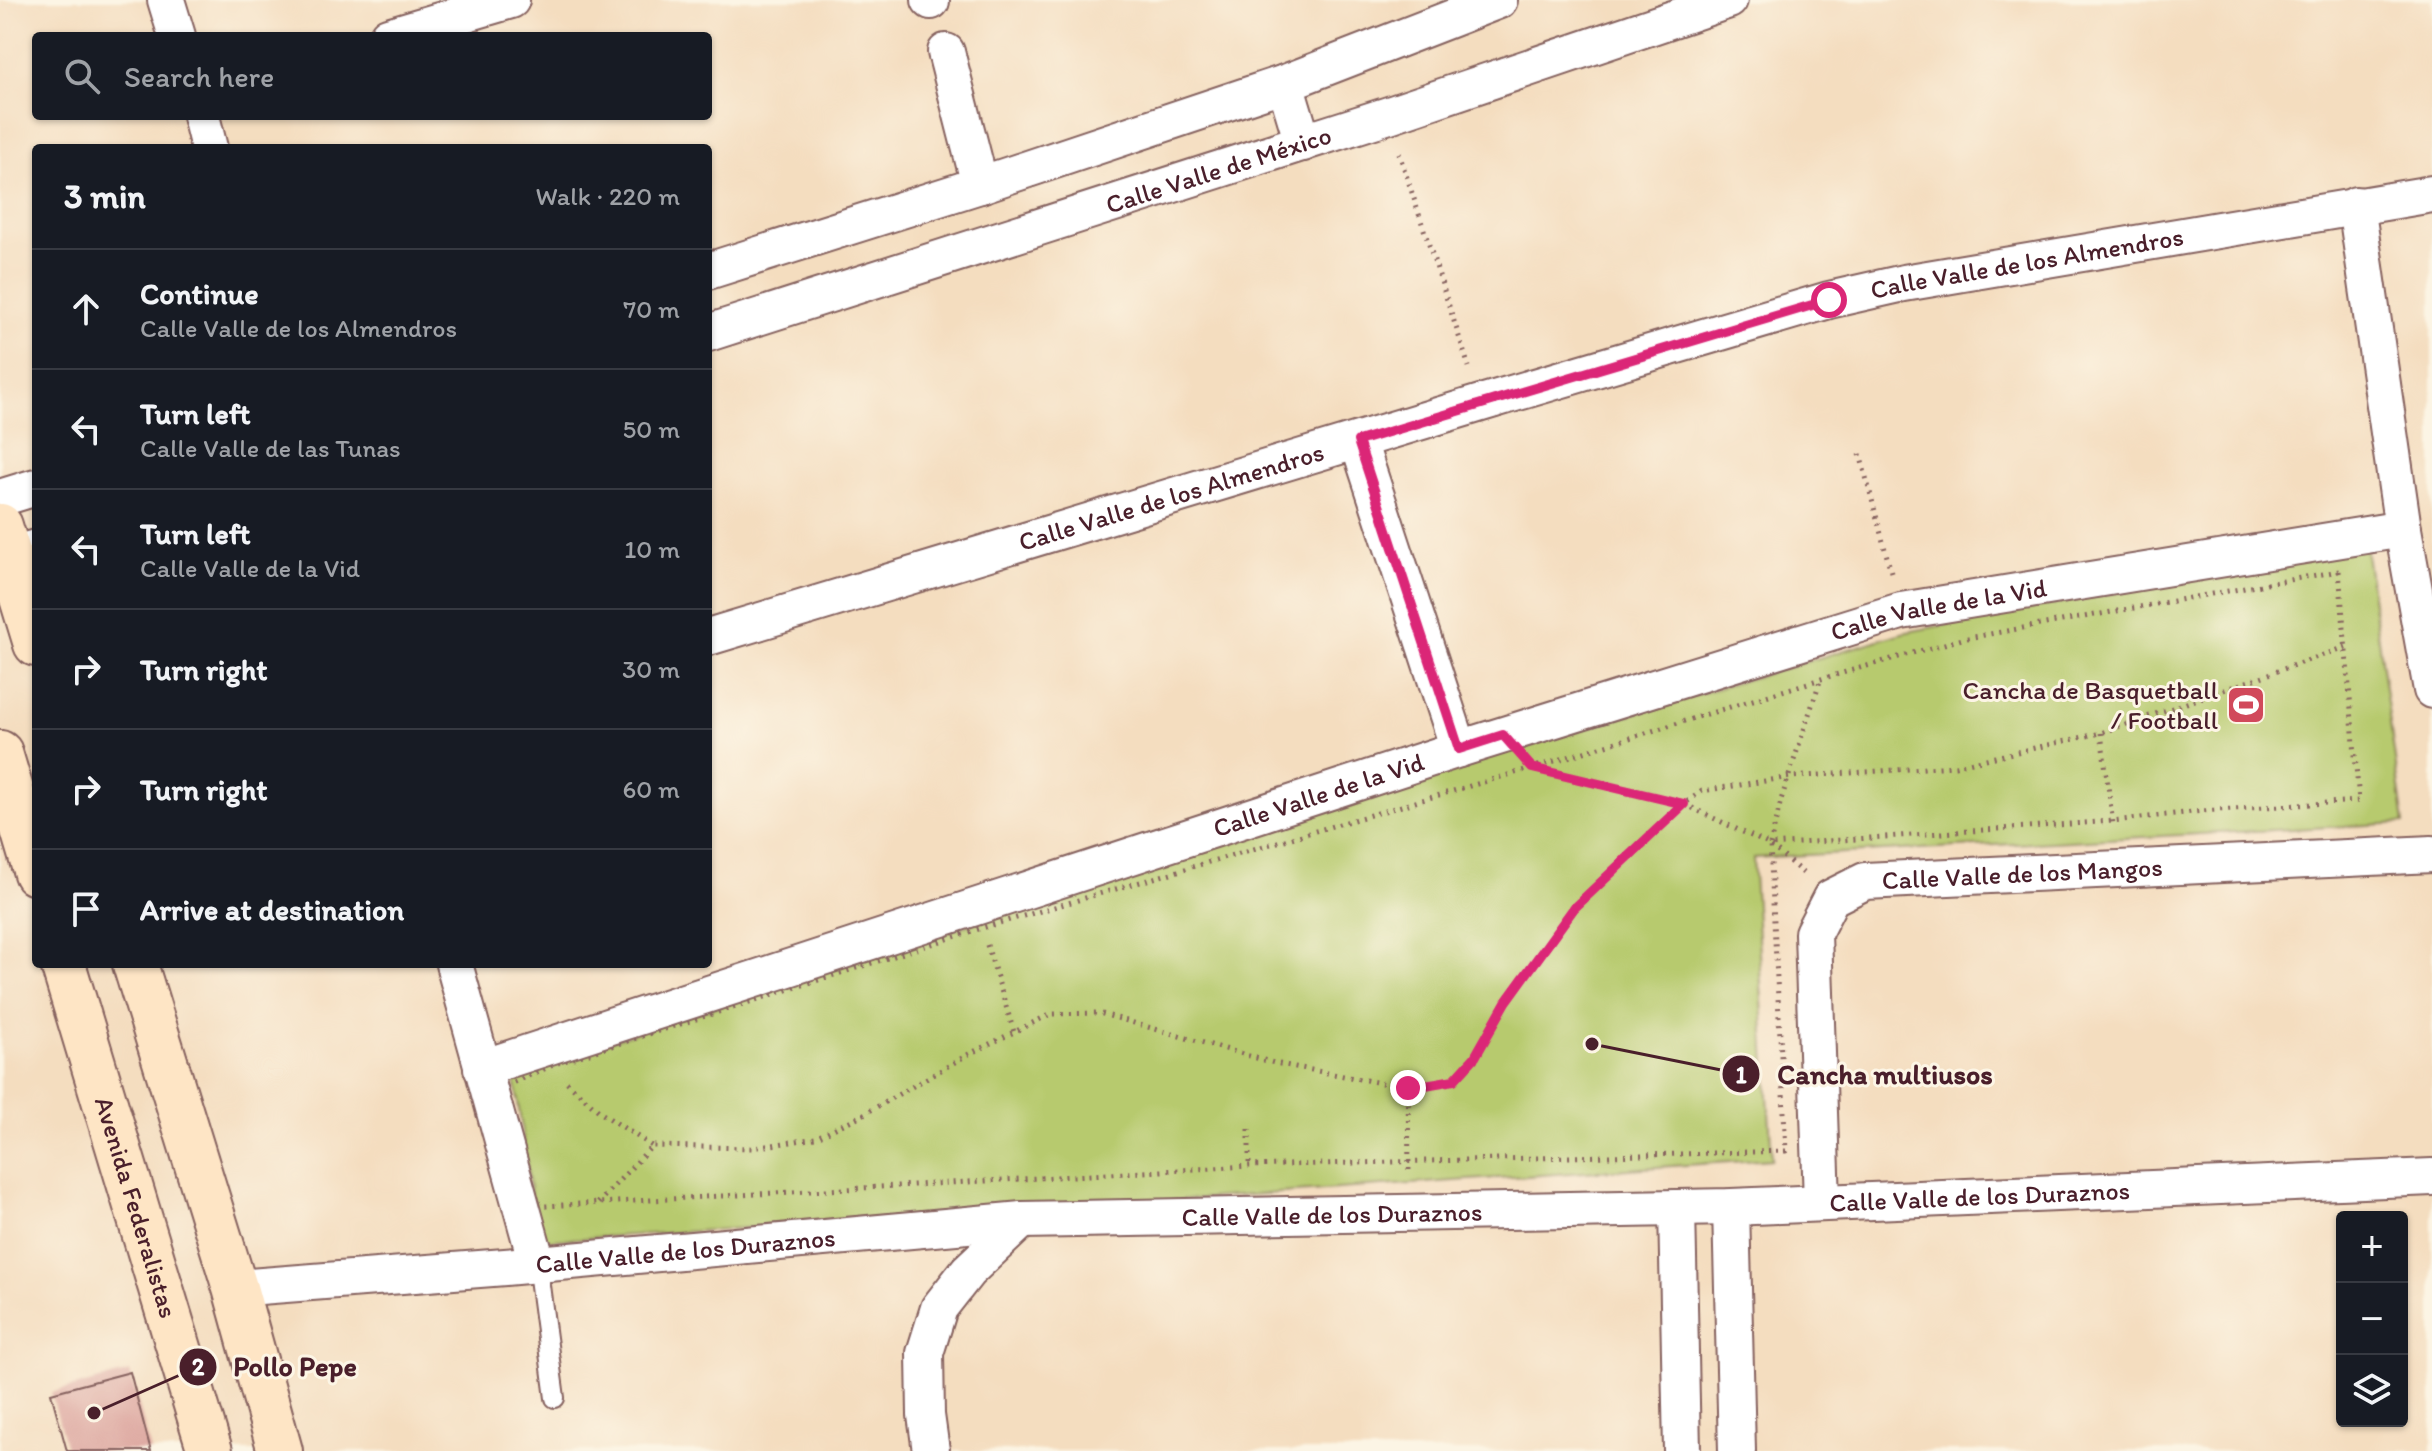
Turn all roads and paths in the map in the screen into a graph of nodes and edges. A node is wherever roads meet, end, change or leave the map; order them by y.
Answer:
1 (166, 0) edge
2 (511, 0) edge
3 (1499, 0) edge
4 (1729, 0) edge
5 (176, 32) edge
6 (402, 32) edge
7 (946, 52) dead end
8 (1285, 83) junction
9 (1389, 115) junction
10 (1303, 143) junction
11 (980, 185) junction
12 (2432, 194) edge
13 (2356, 205) junction
14 (712, 270) edge
15 (712, 332) edge
16 (1481, 403) junction
17 (1358, 441) junction
18 (1860, 454) dead end
19 (32, 488) edge
20 (0, 498) edge
21 (2403, 529) junction
22 (11, 548) edge
23 (1901, 611) junction
24 (32, 629) edge
25 (1839, 630) junction
26 (712, 636) edge
27 (2346, 647) junction
28 (1821, 679) junction
29 (2432, 690) edge
30 (2101, 733) junction
31 (1503, 735) junction
32 (1459, 749) junction
33 (0, 753) edge
34 (1532, 768) junction
35 (1790, 777) junction
36 (1684, 804) junction
37 (2113, 821) junction
38 (1770, 845) junction
39 (2432, 854) edge
40 (32, 860) edge
41 (2118, 869) junction
42 (1831, 898) junction
43 (987, 943) dead end
44 (64, 968) edge
45 (136, 968) edge
46 (455, 968) edge
47 (1014, 1032) junction
48 (554, 1055) junction
49 (482, 1068) junction
50 (1408, 1088) junction
51 (1249, 1129) dead end
52 (652, 1146) junction
53 (1408, 1160) junction
54 (1249, 1166) junction
55 (2432, 1177) edge
56 (1822, 1202) junction
57 (598, 1203) junction
58 (1731, 1207) junction
59 (1677, 1208) junction
60 (1410, 1213) junction
61 (1022, 1220) junction
62 (537, 1263) junction
63 (235, 1288) junction
64 (555, 1398) dead end
65 (210, 1451) edge
66 (280, 1451) edge
67 (931, 1451) edge
68 (1682, 1451) edge
69 (1737, 1451) edge

1 - 5 street
2 - 6 street
3 - 8 street
4 - 9 street, Calle Valle de México
7 - 11 street
8 - 10 street
8 - 11 street
9 - 10 street, Calle Valle de México
9 - 16 path
10 - 15 street, Calle Valle de México
11 - 14 street
12 - 13 street, Calle Valle de los Almendros
13 - 16 street, Calle Valle de los Almendros
13 - 21 street
16 - 17 street, Calle Valle de los Almendros
17 - 26 street, Calle Valle de los Almendros
17 - 32 street
18 - 23 path
19 - 20 street
21 - 23 street, Calle Valle de la Vid
21 - 29 street
22 - 24 street
23 - 25 street, Calle Valle de la Vid
25 - 28 path
25 - 31 street, Calle Valle de la Vid
27 - 28 path
27 - 30 path
27 - 37 path
28 - 34 path
28 - 35 path
30 - 35 path
30 - 37 path
31 - 32 street, Calle Valle de la Vid
31 - 34 path
32 - 48 street, Calle Valle de la Vid
33 - 40 street
34 - 36 path
34 - 48 path
35 - 36 path
35 - 38 path
36 - 38 path
36 - 50 path
37 - 38 path
37 - 41 path
38 - 42 path
38 - 53 path
39 - 41 street, Calle Valle de los Mangos
41 - 42 street, Calle Valle de los Mangos
42 - 56 street
43 - 47 path
44 - 65 street, Avenida Federalistas
45 - 63 street
46 - 49 street
47 - 50 path
47 - 52 path
48 - 49 street, Calle Valle de la Vid
48 - 52 path
48 - 57 path
49 - 62 street
50 - 53 path
51 - 54 path
52 - 57 path
53 - 54 path
53 - 60 path
54 - 57 path
55 - 56 street, Calle Valle de los Duraznos
56 - 58 street, Calle Valle de los Duraznos
58 - 59 street, Calle Valle de los Duraznos
58 - 69 street
59 - 60 street, Calle Valle de los Duraznos
59 - 68 street
60 - 61 street, Calle Valle de los Duraznos
61 - 62 street, Calle Valle de los Duraznos
61 - 67 street
62 - 63 street, Calle Valle de los Duraznos
62 - 64 lane
63 - 66 street

